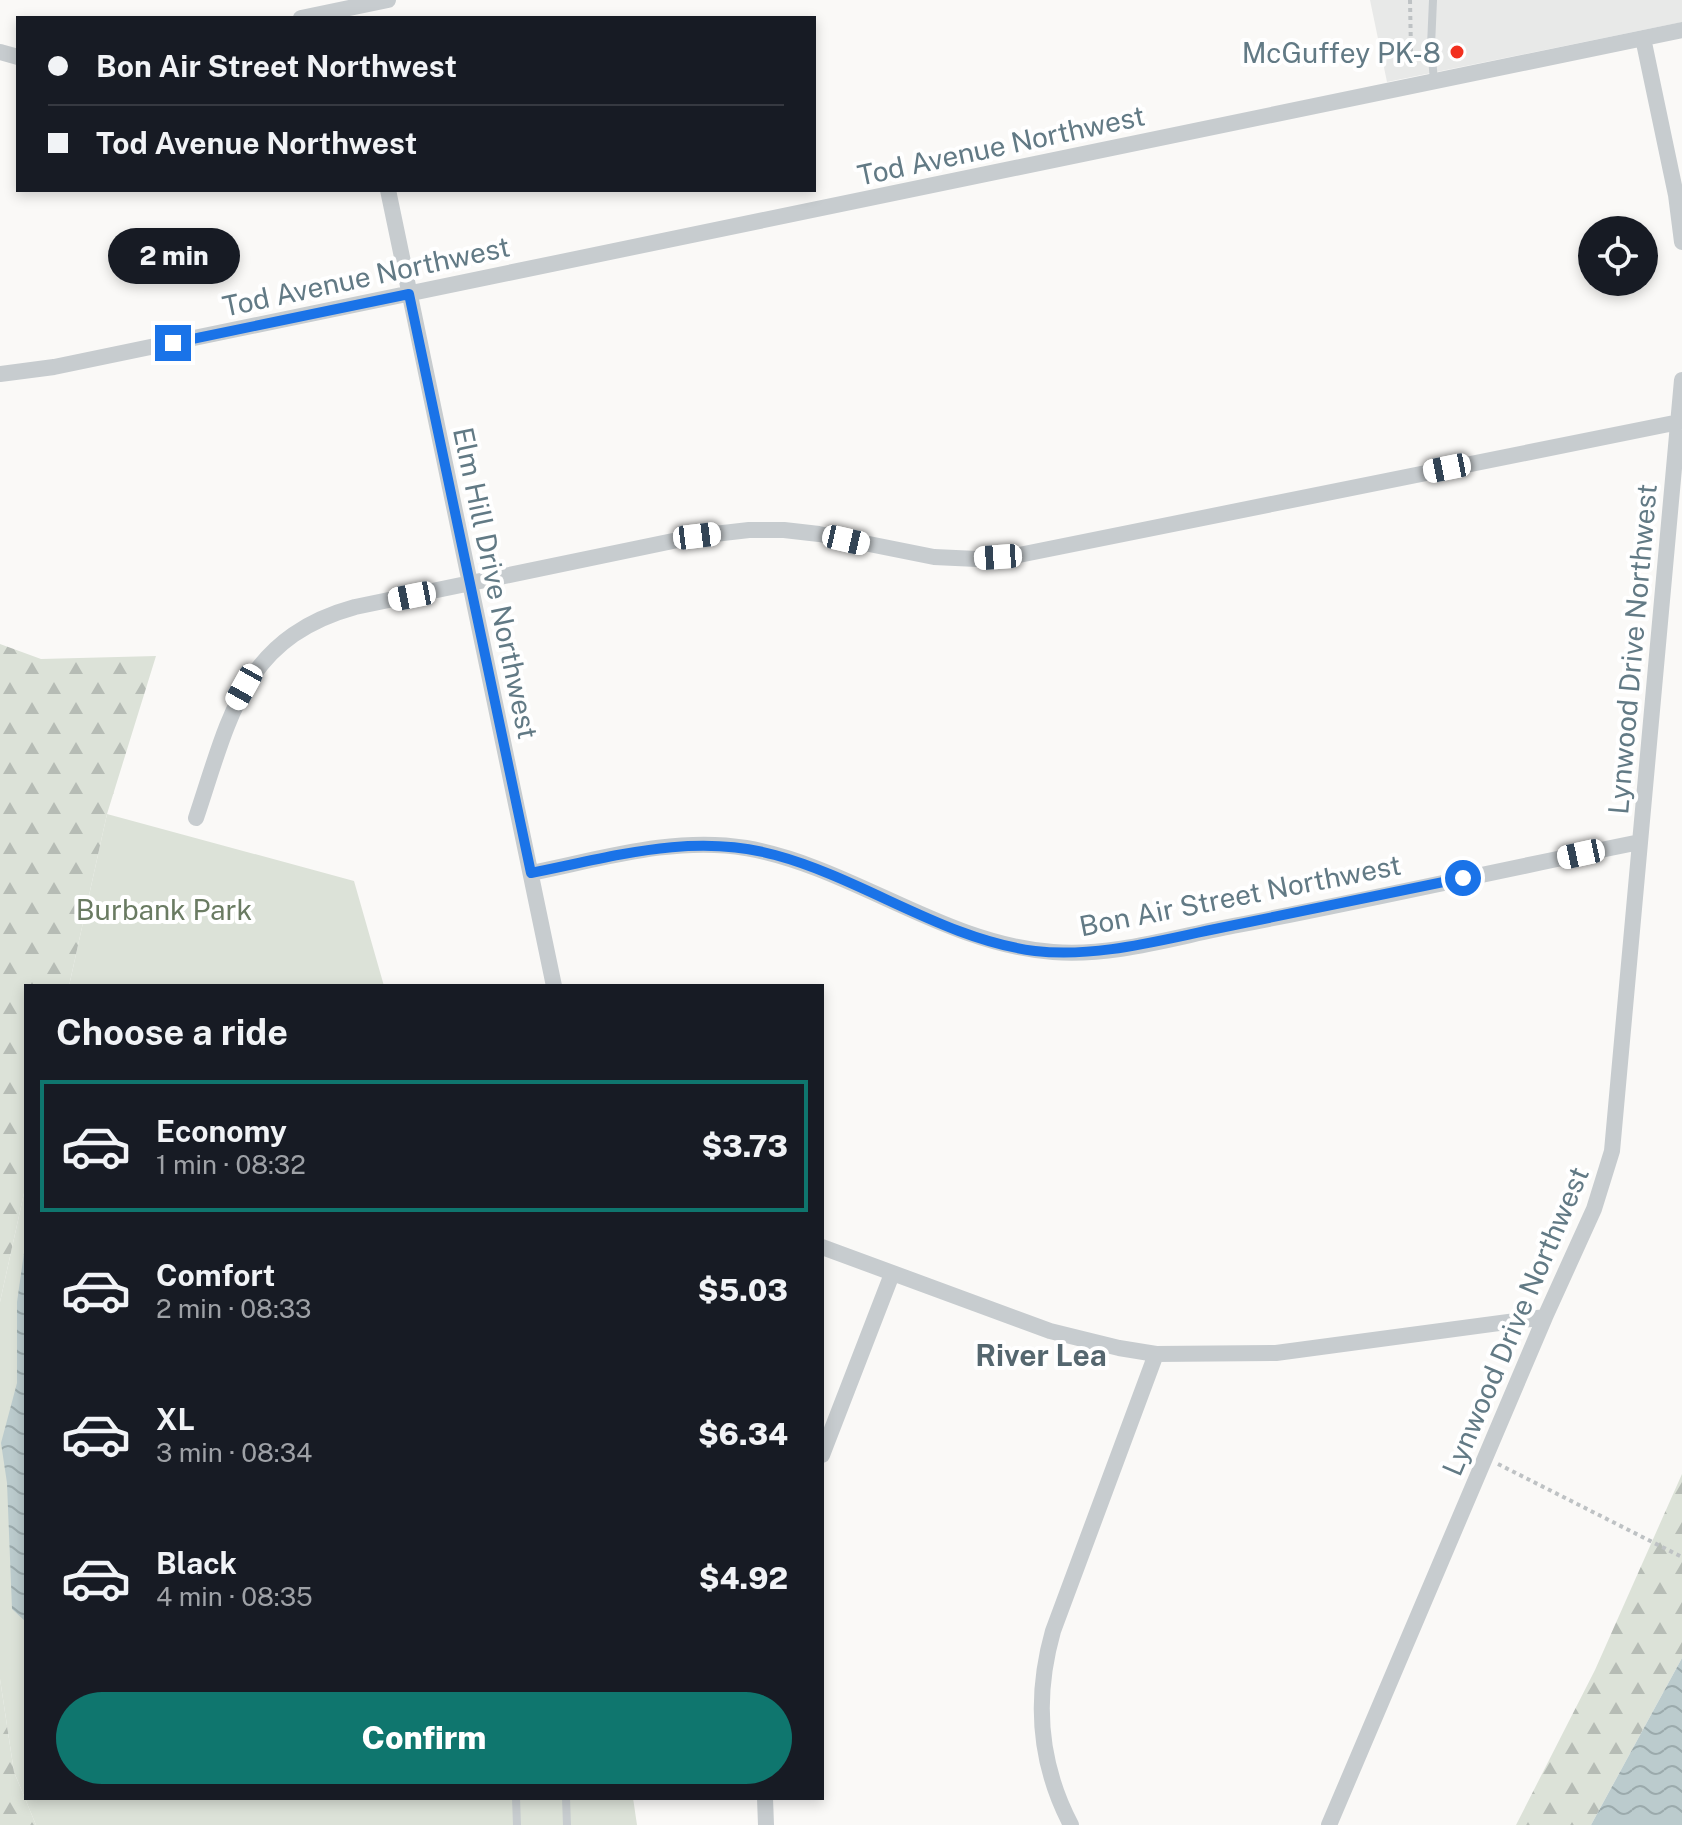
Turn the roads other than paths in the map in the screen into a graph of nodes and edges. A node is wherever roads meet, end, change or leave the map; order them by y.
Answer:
1 (388, 0) edge
2 (1433, 0) edge
3 (352, 13) edge
4 (321, 16) edge
5 (1682, 30) edge
6 (1643, 38) junction
7 (1434, 81) junction
8 (388, 192) edge
9 (1682, 242) edge
10 (409, 294) junction
11 (0, 374) edge
12 (1682, 380) edge
13 (1679, 422) junction
14 (470, 584) junction
15 (196, 818) dead end
16 (1640, 842) junction
17 (531, 873) junction
18 (554, 984) edge
19 (824, 1248) edge
20 (892, 1274) junction
21 (1545, 1317) junction
22 (1156, 1354) junction
23 (824, 1450) edge
24 (516, 1800) edge
25 (566, 1800) edge
26 (765, 1800) edge
27 (517, 1825) edge
28 (567, 1825) edge
29 (766, 1825) edge
30 (1071, 1825) edge
31 (1329, 1825) edge

1 - 3 street
2 - 7 lane
3 - 4 street
5 - 6 street, Tod Avenue Northwest
6 - 7 street, Tod Avenue Northwest
6 - 9 street
7 - 10 street, Tod Avenue Northwest
8 - 10 street, Elm Hill Drive Northwest
10 - 11 street, Tod Avenue Northwest
10 - 14 street, Elm Hill Drive Northwest
12 - 13 street, Lynwood Drive Northwest
13 - 14 street
13 - 16 street, Lynwood Drive Northwest
14 - 15 street
14 - 17 street, Elm Hill Drive Northwest
16 - 17 street, Bon Air Street Northwest
16 - 21 street, Lynwood Drive Northwest
17 - 18 street, Elm Hill Drive Northwest
19 - 20 street
20 - 22 street
20 - 23 street
21 - 22 street
21 - 31 street, Lynwood Drive Northwest
22 - 30 street
24 - 27 lane
25 - 28 lane
26 - 29 street

